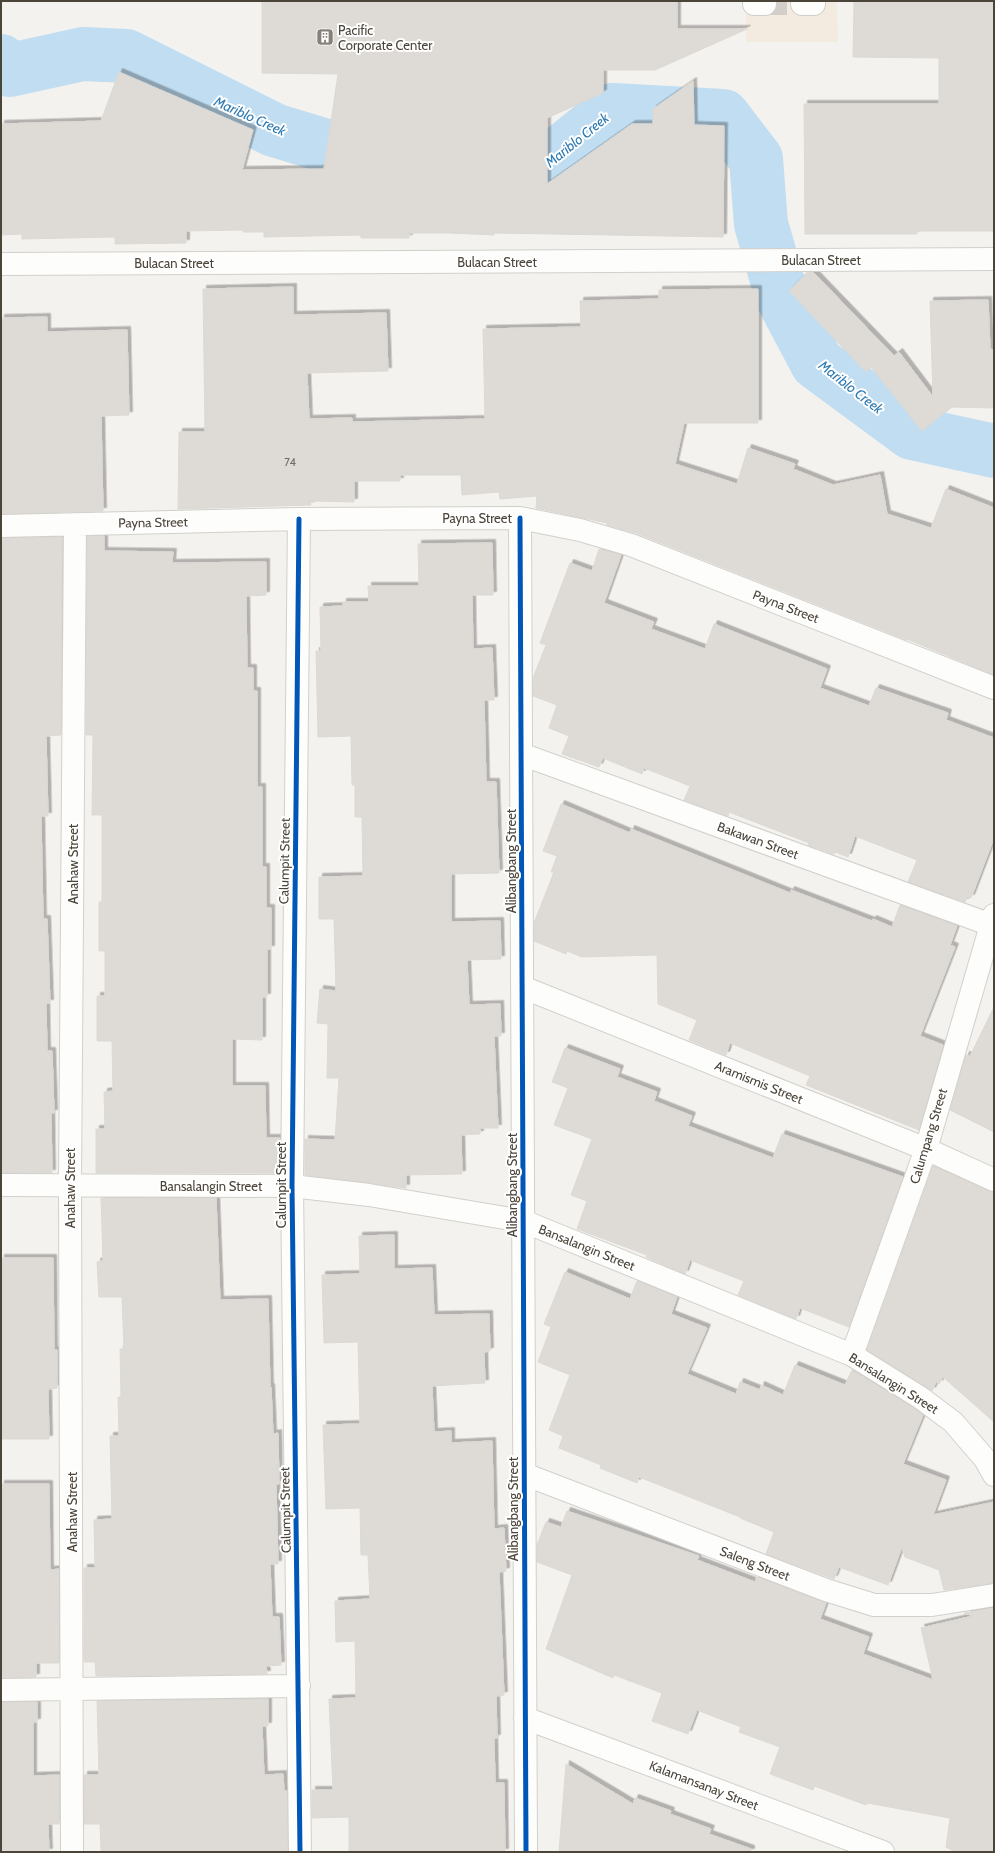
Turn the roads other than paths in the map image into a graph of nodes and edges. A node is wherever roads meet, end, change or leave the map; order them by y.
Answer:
1 (994, 259) edge
2 (1, 264) edge
3 (520, 518) junction
4 (299, 519) junction
5 (75, 524) junction
6 (1, 526) edge
7 (994, 688) edge
8 (521, 754) junction
9 (993, 922) edge
10 (522, 987) junction
11 (926, 1149) junction
12 (994, 1180) edge
13 (70, 1184) junction
14 (1, 1185) edge
15 (292, 1186) junction
16 (523, 1221) junction
17 (852, 1355) junction
18 (524, 1474) junction
19 (994, 1475) edge
20 (994, 1595) edge
21 (299, 1686) junction
22 (1, 1690) edge
23 (72, 1690) junction
24 (525, 1718) junction
25 (72, 1852) edge
26 (300, 1852) edge
27 (526, 1852) edge
28 (883, 1852) edge

1 - 2 street, Bulacan Street
3 - 4 street, Payna Street
3 - 7 street, Payna Street
3 - 8 street, Alibangbang Street
4 - 5 street, Payna Street
4 - 15 street, Calumpit Street
5 - 6 street, Payna Street
5 - 13 street, Anahaw Street
8 - 9 street, Bakawan Street
8 - 10 street, Alibangbang Street
9 - 11 street, Calumpang Street
10 - 11 street, Aramismis Street
10 - 16 street, Alibangbang Street
11 - 12 street, Aramismis Street
11 - 17 street, Calumpang Street
13 - 14 street, Bansalangin Street
13 - 15 street, Bansalangin Street
13 - 23 street, Anahaw Street
15 - 16 street, Bansalangin Street
15 - 21 street, Calumpit Street
16 - 17 street, Bansalangin Street
16 - 18 street, Alibangbang Street
17 - 19 street, Bansalangin Street
18 - 20 street, Saleng Street
18 - 24 street, Alibangbang Street
21 - 23 street
21 - 26 street, Calumpit Street
22 - 23 street
23 - 25 street, Anahaw Street
24 - 27 street, Alibangbang Street
24 - 28 street, Kalamansanay Street

